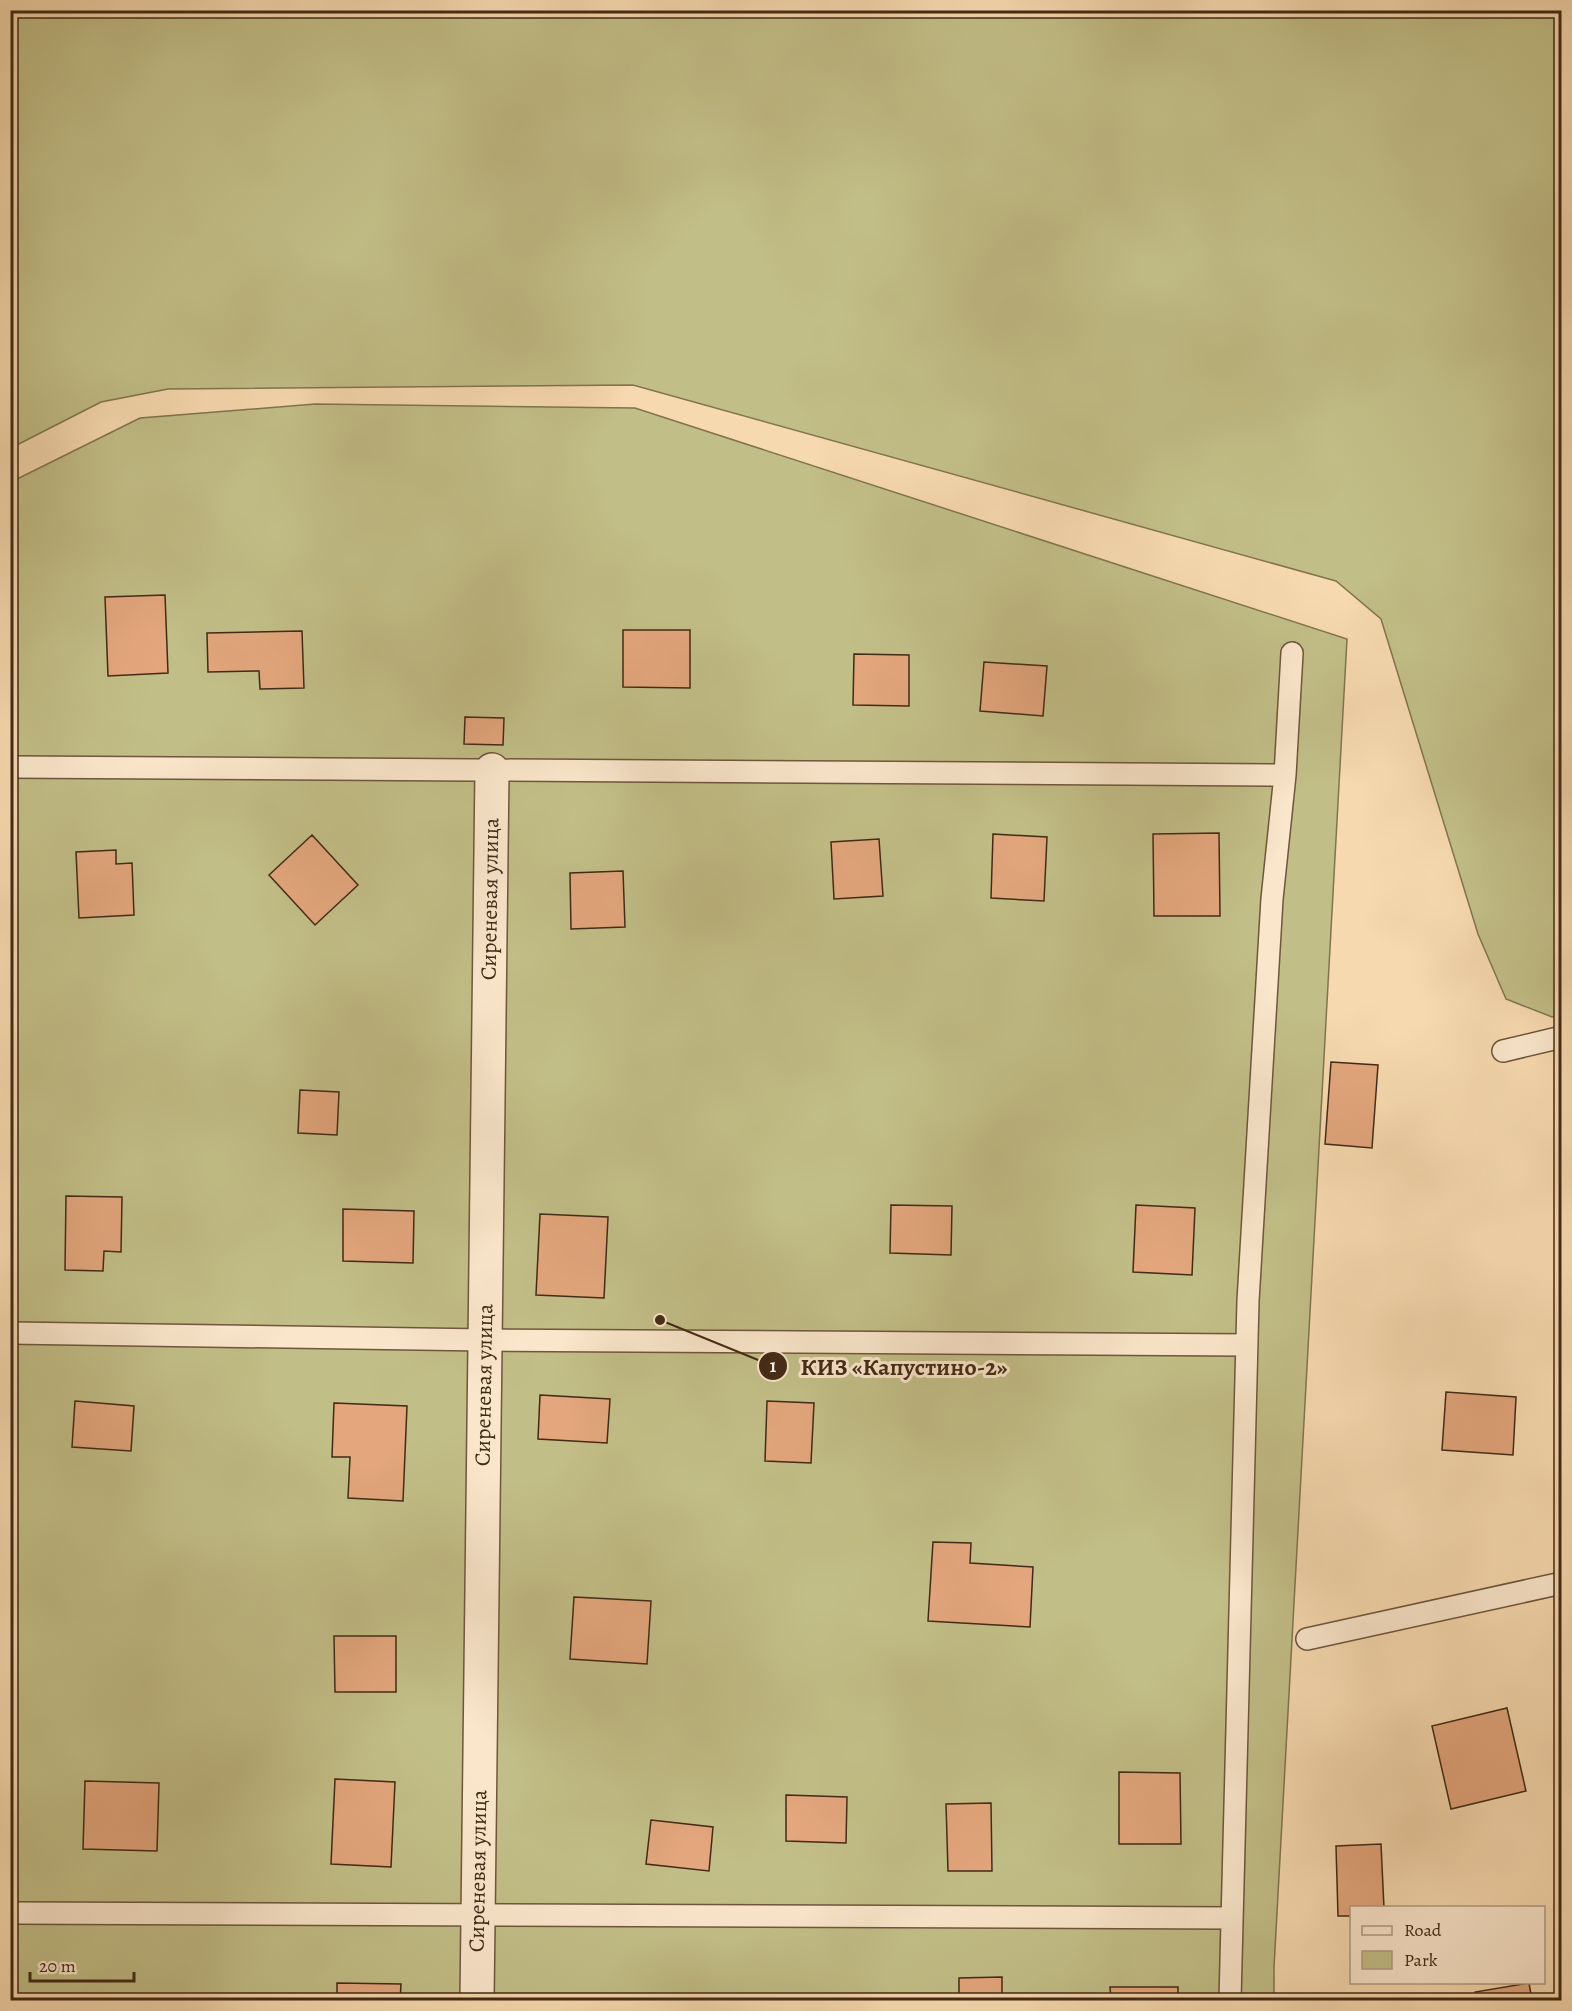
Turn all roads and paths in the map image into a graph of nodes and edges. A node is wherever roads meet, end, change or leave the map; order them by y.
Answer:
1 (1292, 653) dead end
2 (10, 767) edge
3 (492, 770) junction
4 (1285, 774) junction
5 (1562, 1036) edge
6 (1503, 1051) dead end
7 (10, 1333) edge
8 (485, 1341) junction
9 (1247, 1345) junction
10 (1562, 1583) edge
11 (1307, 1639) dead end
12 (10, 1913) edge
13 (477, 1914) junction
14 (1232, 1918) junction
15 (477, 2001) edge
16 (1230, 2001) edge

1 - 4 lane
2 - 3 lane
3 - 4 lane
3 - 8 street, Сиреневая улица
4 - 9 lane
5 - 6 lane
7 - 8 lane
8 - 9 lane
8 - 13 street, Сиреневая улица
9 - 14 lane
10 - 11 lane
12 - 13 lane
13 - 14 lane
13 - 15 street, Сиреневая улица
14 - 16 lane

